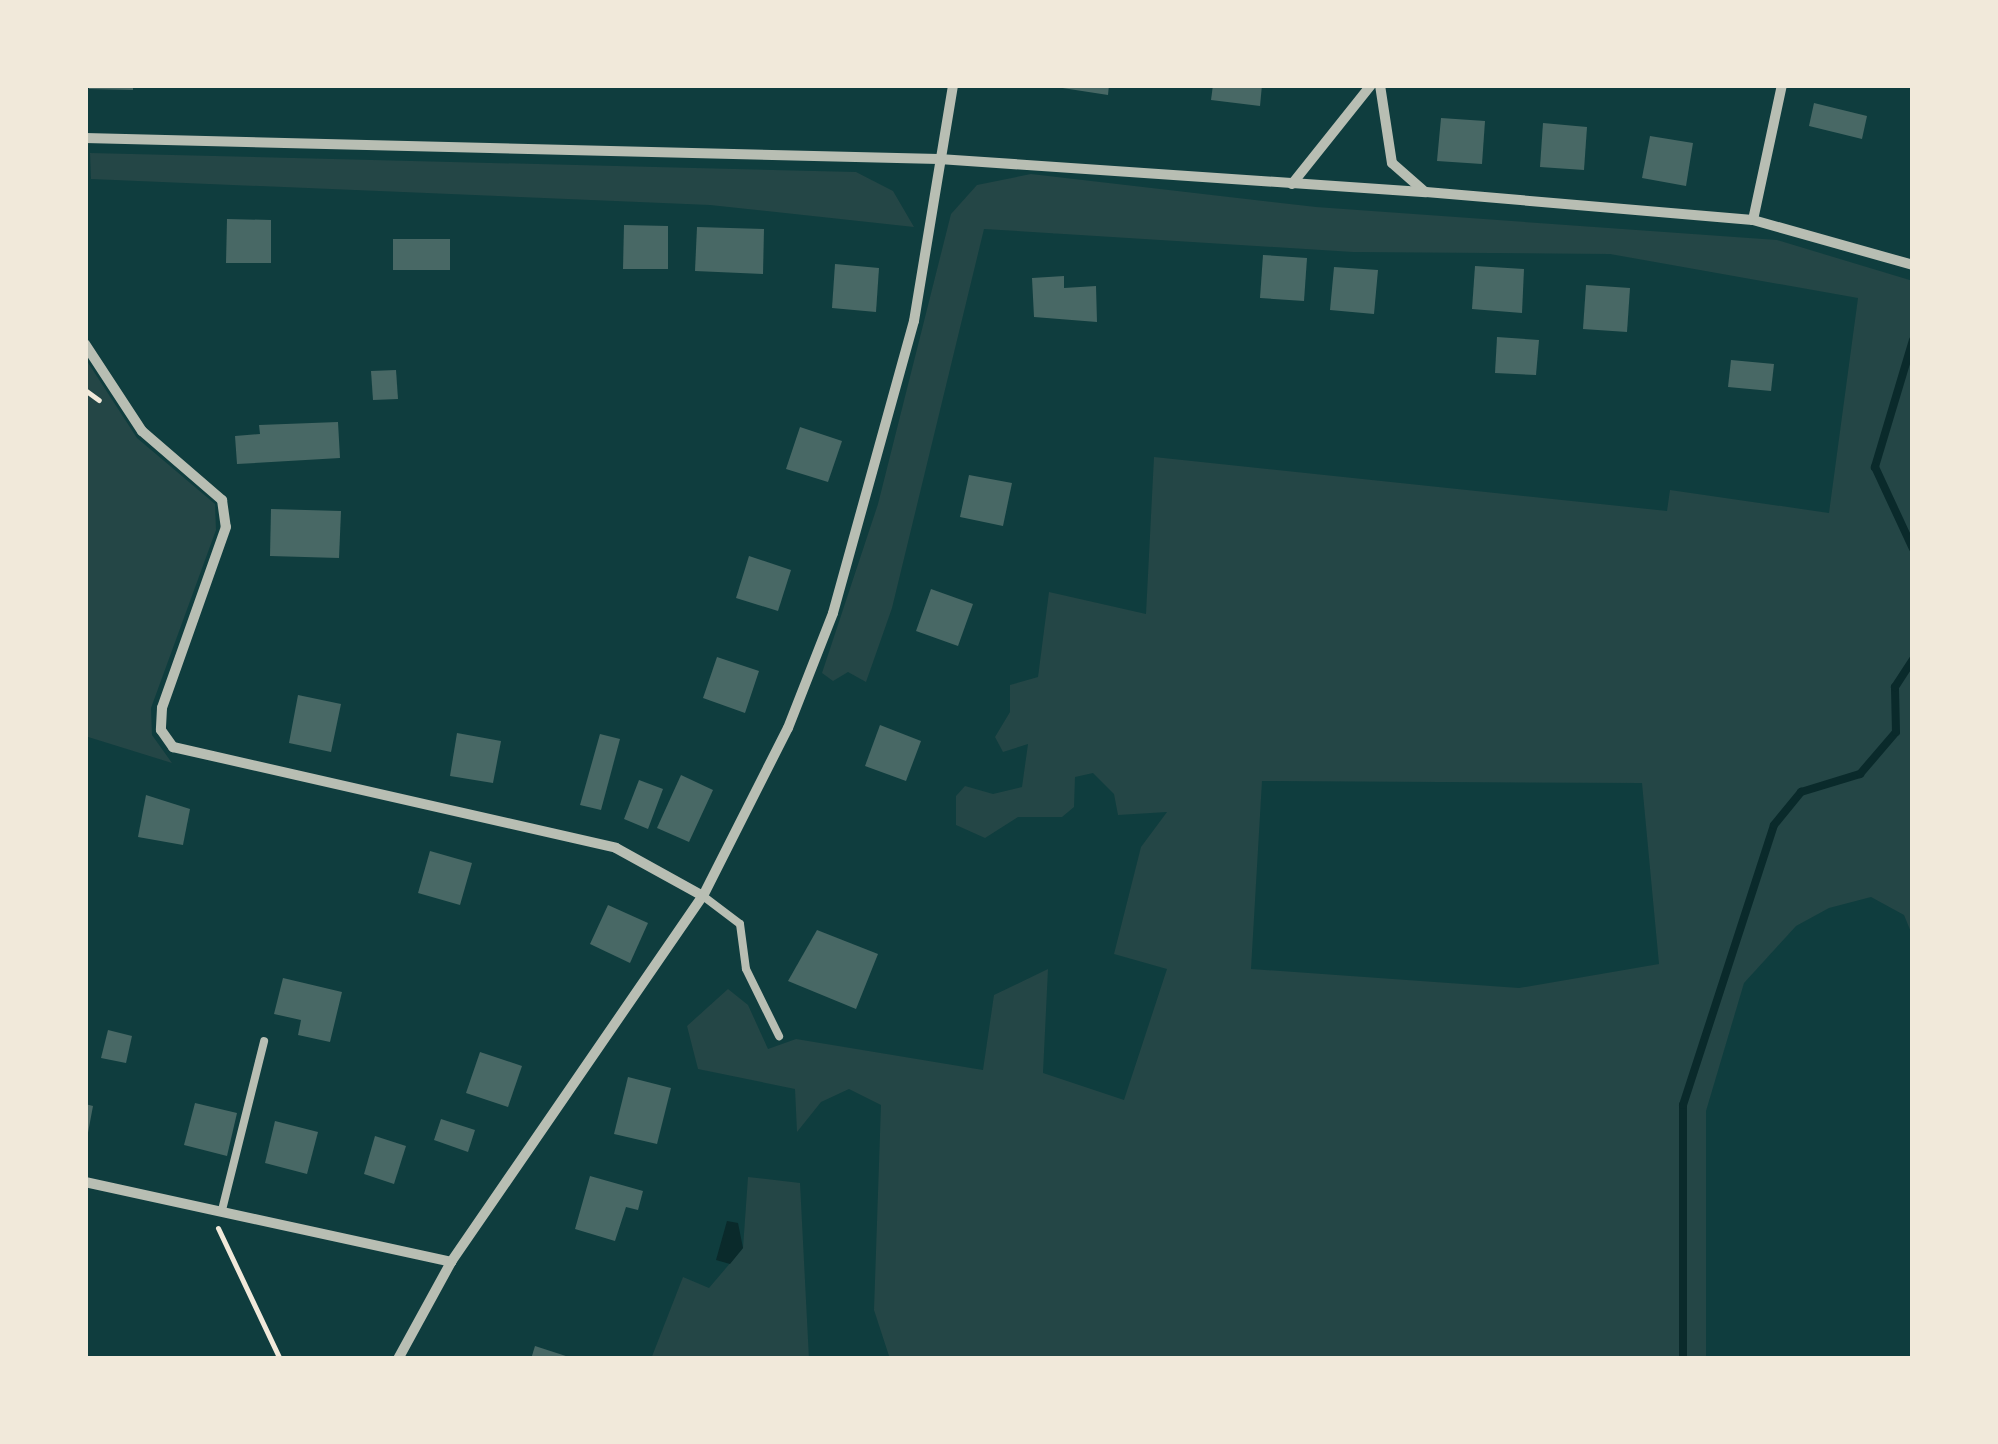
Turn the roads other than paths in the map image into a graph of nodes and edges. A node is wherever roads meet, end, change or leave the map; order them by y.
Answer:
1 (953, 85) edge
2 (1371, 85) edge
3 (1380, 85) edge
4 (1782, 85) edge
5 (85, 138) edge
6 (939, 159) junction
7 (1292, 184) junction
8 (1426, 192) junction
9 (1753, 220) junction
10 (1913, 265) edge
11 (85, 344) edge
12 (703, 896) junction
13 (779, 1036) dead end
14 (264, 1041) dead end
15 (85, 1182) edge
16 (222, 1210) junction
17 (451, 1262) junction
18 (398, 1359) edge

1 - 6 street
2 - 7 street
3 - 8 street
4 - 9 street
5 - 6 street
6 - 7 street
6 - 12 street
7 - 8 street
8 - 9 street
9 - 10 street
11 - 12 street
12 - 13 lane
12 - 17 street
14 - 16 lane
15 - 16 street
16 - 17 street
17 - 18 street

